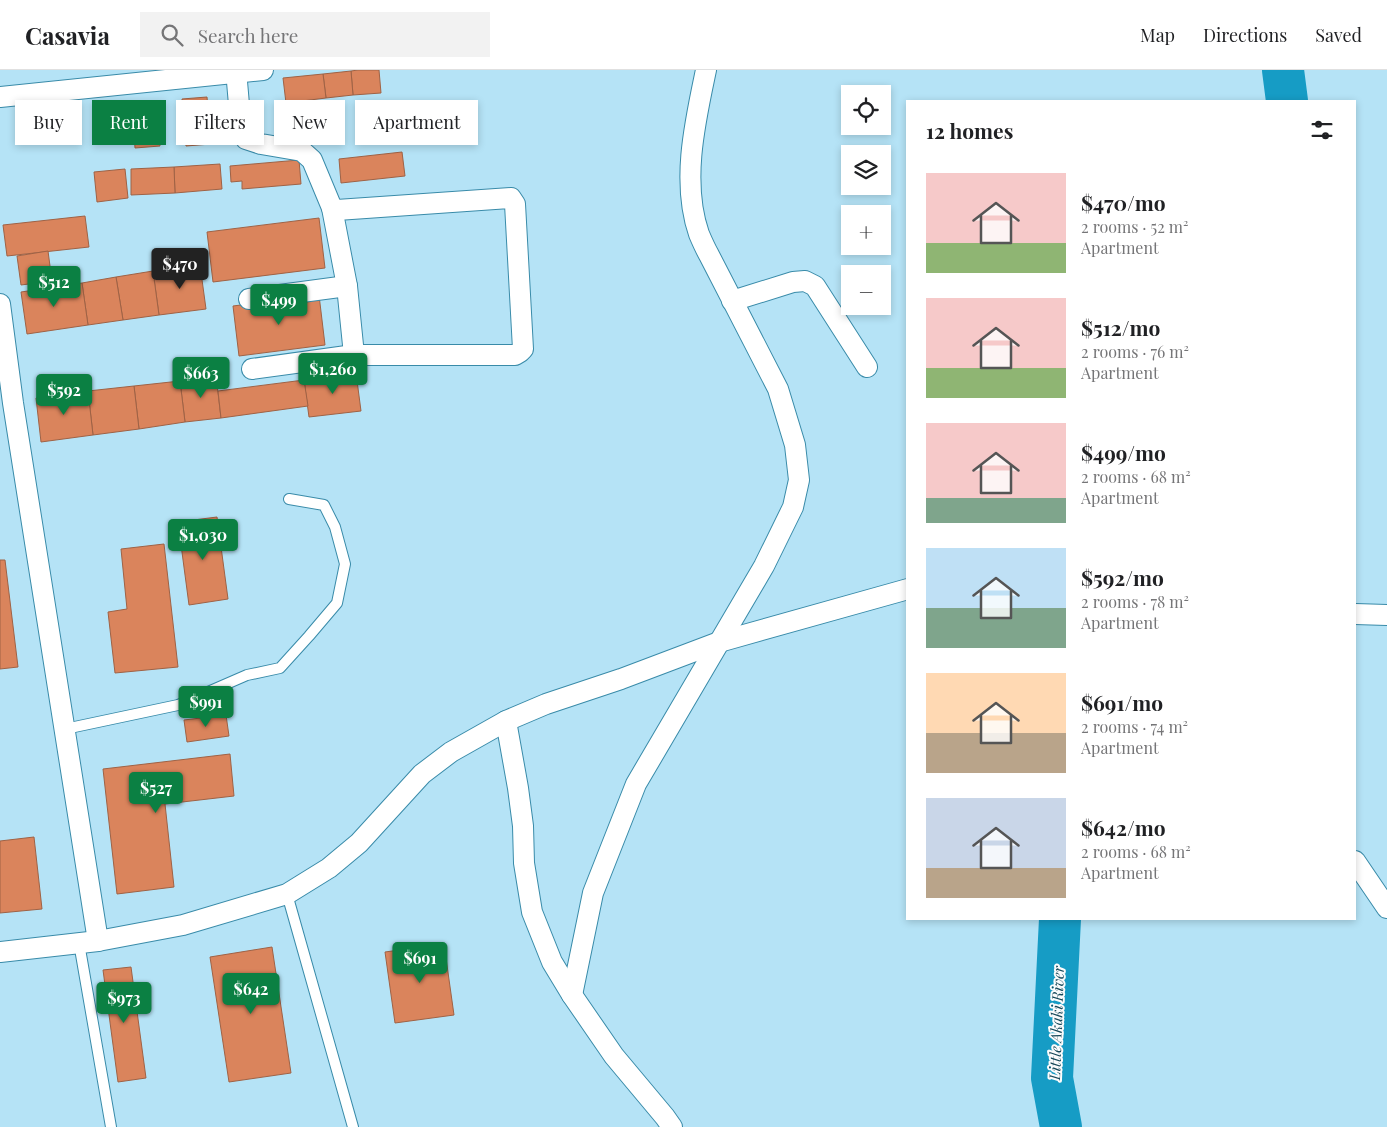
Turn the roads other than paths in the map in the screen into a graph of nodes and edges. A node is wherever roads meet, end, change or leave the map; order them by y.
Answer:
1 (262, 70) edge
2 (706, 70) edge
3 (237, 72) edge
4 (0, 97) edge
5 (332, 208) junction
6 (347, 286) junction
7 (249, 298) dead end
8 (732, 301) junction
9 (0, 304) edge
10 (354, 355) junction
11 (867, 367) dead end
12 (252, 369) dead end
13 (289, 499) dead end
14 (906, 590) edge
15 (1356, 614) edge
16 (1387, 614) edge
17 (719, 642) junction
18 (506, 721) junction
19 (65, 729) junction
20 (1356, 862) edge
21 (287, 894) junction
22 (1387, 908) edge
23 (89, 942) junction
24 (0, 952) edge
25 (572, 994) junction
26 (111, 1127) edge
27 (353, 1127) edge
28 (672, 1127) edge

1 - 3 street
2 - 8 street
3 - 4 street
3 - 5 street
5 - 6 street
5 - 10 street
6 - 7 street
6 - 10 street
8 - 11 street
8 - 17 street
9 - 19 street
10 - 12 street
13 - 19 lane
14 - 17 street
15 - 16 street
17 - 18 street
17 - 25 street
18 - 21 street
18 - 25 street
19 - 23 street
20 - 22 street
21 - 23 street
21 - 27 lane
23 - 24 street
23 - 26 lane
25 - 28 street

